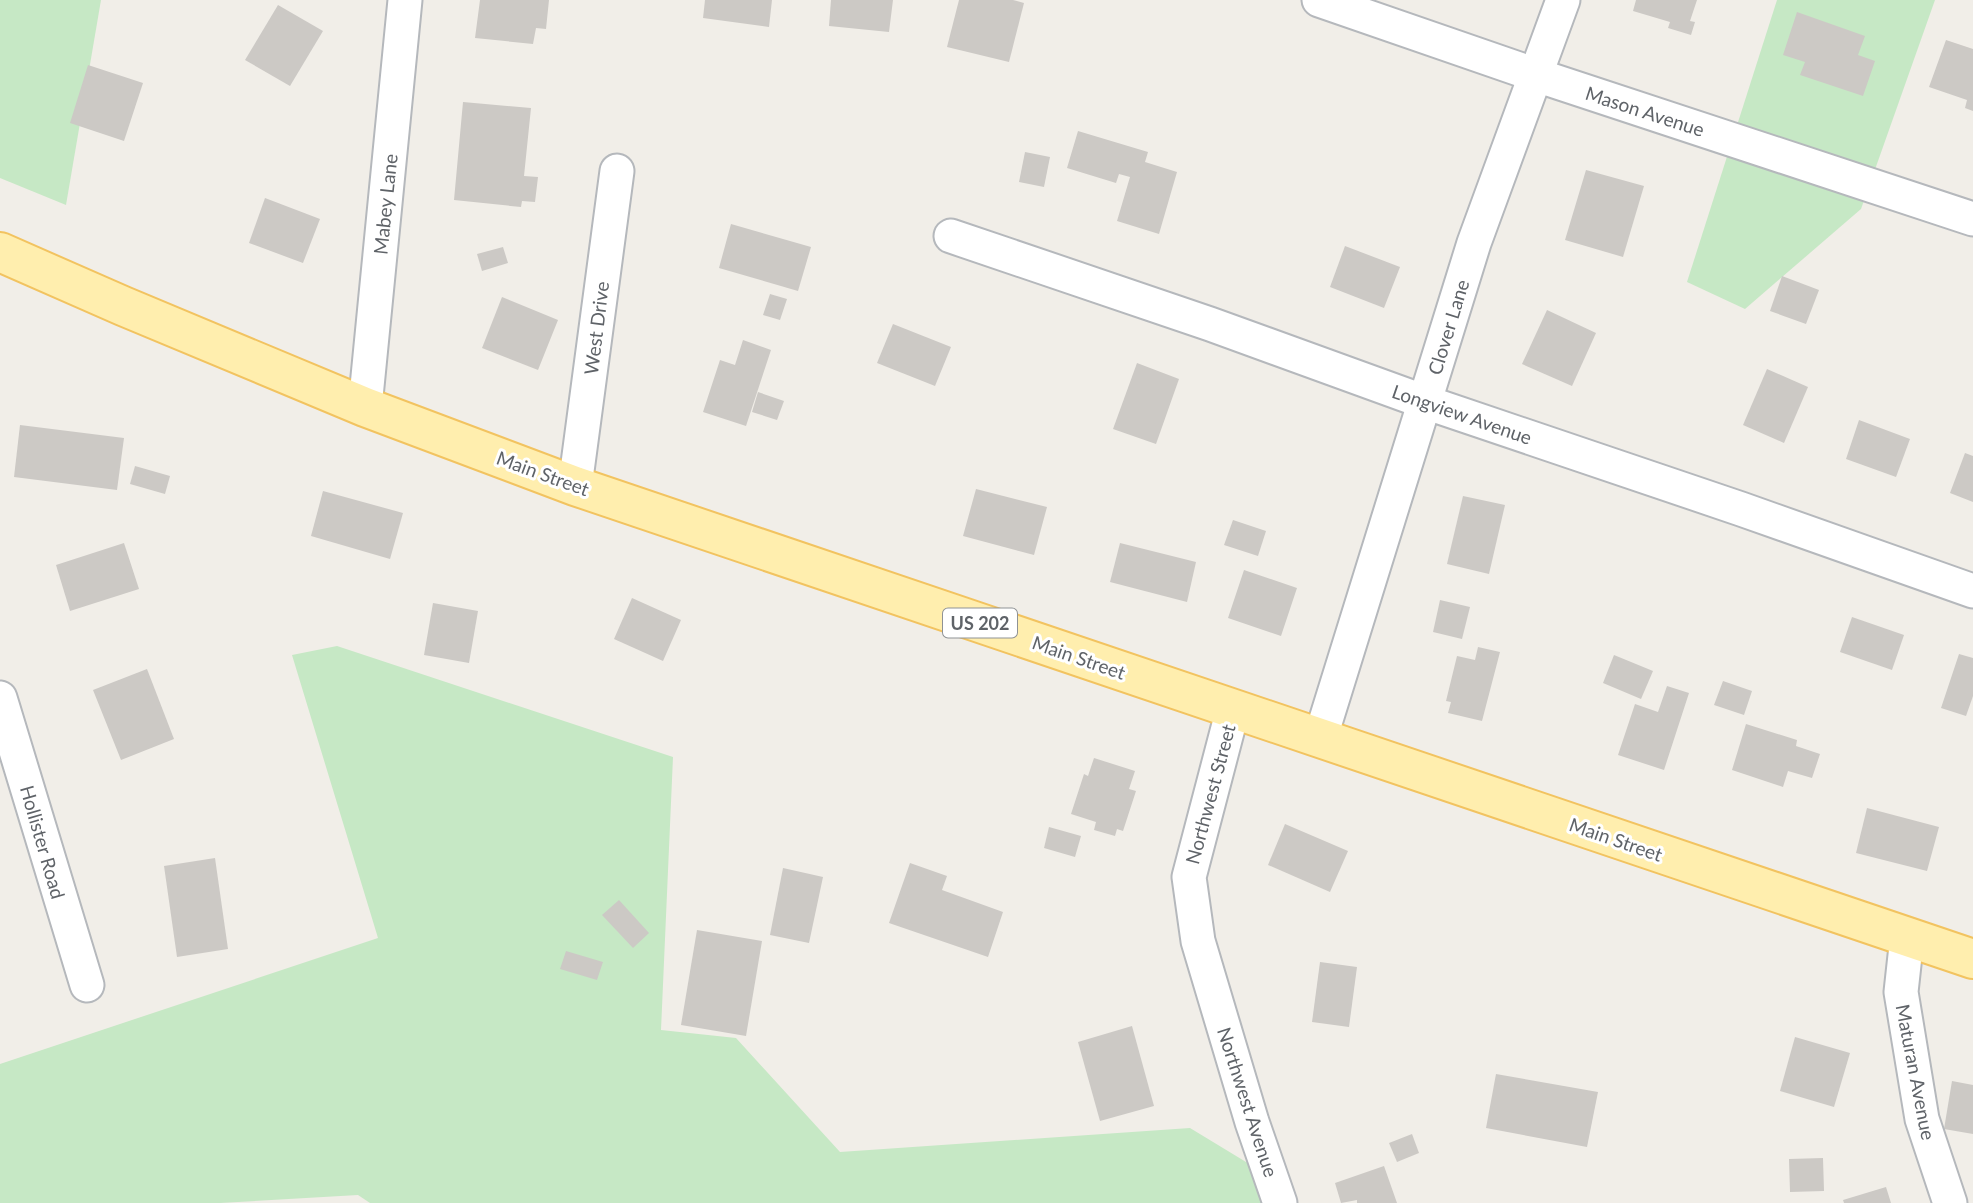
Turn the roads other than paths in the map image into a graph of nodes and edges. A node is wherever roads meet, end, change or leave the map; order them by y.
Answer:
1 (405, 0) edge
2 (1319, 0) edge
3 (1563, 0) edge
4 (1536, 75) junction
5 (617, 171) dead end
6 (1973, 219) edge
7 (951, 236) dead end
8 (0, 252) edge
9 (1425, 402) junction
10 (365, 407) junction
11 (575, 486) junction
12 (1973, 591) edge
13 (0, 698) edge
14 (1233, 709) junction
15 (1320, 739) junction
16 (1907, 937) junction
17 (1973, 959) edge
18 (87, 985) dead end
19 (1216, 1001) joint
20 (1280, 1203) edge
21 (1950, 1203) edge

1 - 10 street, Mabey Lane
2 - 4 street, Mason Avenue
3 - 4 street, Clover Lane
4 - 6 street, Mason Avenue
4 - 9 street, Clover Lane
5 - 11 street, West Drive
7 - 9 street, Longview Avenue
8 - 10 main road, Main Street / US 202
9 - 12 street, Longview Avenue
9 - 15 street, Clover Lane
10 - 11 main road, Main Street / US 202
11 - 14 main road, Main Street / US 202
13 - 18 street, Hollister Road
14 - 15 main road, Main Street / US 202
14 - 19 street, Northwest Street
15 - 16 main road, Main Street / US 202
16 - 17 main road, Main Street / US 202
16 - 21 street, Maturan Avenue
19 - 20 street, Northwest Avenue

